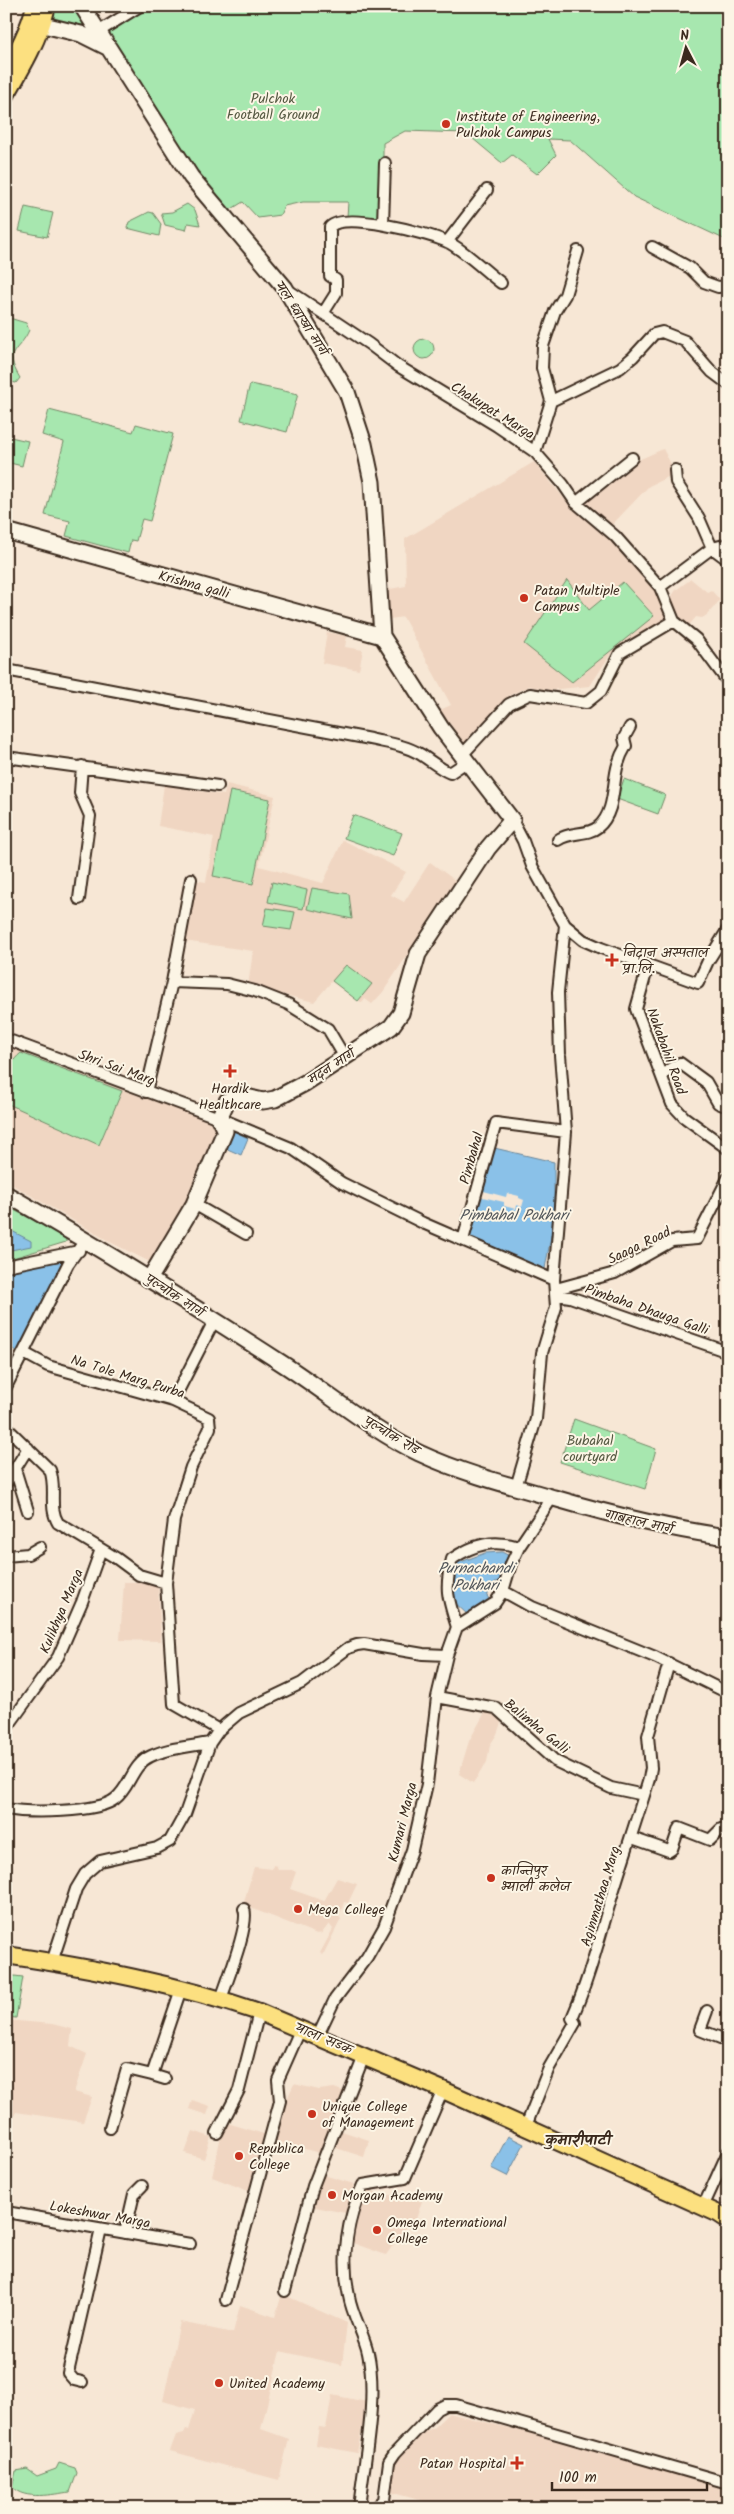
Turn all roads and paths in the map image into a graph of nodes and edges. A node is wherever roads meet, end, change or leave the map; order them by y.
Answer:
1 (47, 6) edge
2 (82, 6) edge
3 (140, 6) edge
4 (37, 18) edge
5 (98, 32) junction
6 (107, 47) junction
7 (6, 71) edge
8 (6, 95) edge
9 (385, 164) dead end
10 (487, 190) dead end
11 (383, 224) junction
12 (447, 242) junction
13 (652, 247) dead end
14 (578, 251) dead end
15 (501, 283) dead end
16 (728, 286) edge
17 (285, 288) junction
18 (324, 312) junction
19 (728, 384) edge
20 (552, 401) junction
21 (535, 452) junction
22 (632, 458) dead end
23 (675, 470) dead end
24 (576, 504) junction
25 (6, 531) edge
26 (728, 544) edge
27 (712, 548) junction
28 (728, 560) edge
29 (660, 587) junction
30 (674, 621) junction
31 (382, 636) junction
32 (6, 670) edge
33 (728, 682) edge
34 (630, 727) dead end
35 (6, 756) edge
36 (465, 758) junction
37 (82, 766) junction
38 (218, 786) dead end
39 (512, 820) junction
40 (558, 840) dead end
41 (191, 879) dead end
42 (79, 900) dead end
43 (565, 926) junction
44 (728, 929) edge
45 (648, 966) junction
46 (172, 982) junction
47 (6, 1039) edge
48 (344, 1056) junction
49 (662, 1075) junction
50 (146, 1092) junction
51 (728, 1107) edge
52 (220, 1118) junction
53 (566, 1132) junction
54 (728, 1150) edge
55 (728, 1178) edge
56 (6, 1194) edge
57 (194, 1204) junction
58 (246, 1234) dead end
59 (463, 1240) junction
60 (82, 1245) junction
61 (6, 1266) edge
62 (150, 1278) junction
63 (556, 1288) junction
64 (214, 1321) junction
65 (264, 1352) joint
66 (728, 1352) edge
67 (24, 1353) junction
68 (6, 1387) edge
69 (173, 1401) junction
70 (6, 1427) edge
71 (28, 1448) junction
72 (15, 1469) junction
73 (6, 1483) edge
74 (516, 1487) junction
75 (533, 1493) joint
76 (552, 1498) junction
77 (28, 1511) dead end
78 (728, 1537) edge
79 (40, 1547) dead end
80 (519, 1547) junction
81 (101, 1549) junction
82 (6, 1556) edge
83 (166, 1583) junction
84 (503, 1591) junction
85 (457, 1627) junction
86 (447, 1655) junction
87 (669, 1663) junction
88 (728, 1693) edge
89 (437, 1697) junction
90 (6, 1728) edge
91 (219, 1730) junction
92 (210, 1742) junction
93 (644, 1795) junction
94 (6, 1809) edge
95 (728, 1828) edge
96 (632, 1838) junction
97 (244, 1909) dead end
98 (6, 1955) edge
99 (52, 1962) junction
100 (181, 1989) junction
101 (221, 1999) junction
102 (707, 2011) dead end
103 (259, 2012) junction
104 (301, 2028) junction
105 (318, 2035) junction
106 (728, 2041) edge
107 (364, 2056) junction
108 (152, 2075) junction
109 (165, 2078) dead end
110 (443, 2090) junction
111 (526, 2126) junction
112 (110, 2128) dead end
113 (217, 2133) dead end
114 (728, 2152) edge
115 (142, 2186) dead end
116 (704, 2207) junction
117 (6, 2212) edge
118 (728, 2220) edge
119 (101, 2228) junction
120 (124, 2233) junction
121 (190, 2244) dead end
122 (285, 2291) dead end
123 (226, 2300) dead end
124 (82, 2382) dead end
125 (728, 2483) edge
126 (359, 2508) edge
127 (375, 2508) edge

1 - 4 main road
2 - 5 street, यल ध्वाखा मार्ग
3 - 5 street
4 - 6 street
4 - 7 main road
4 - 8 main road
5 - 6 street, यल ध्वाखा मार्ग
6 - 17 street, यल ध्वाखा मार्ग
9 - 11 street
10 - 12 street
11 - 12 street
11 - 18 street
12 - 15 street
13 - 16 street
14 - 20 street
17 - 18 street, Chakupat Marga
17 - 31 street, यल ध्वाखा मार्ग
18 - 21 street, Chakupat Marga
19 - 20 street
20 - 21 street
21 - 24 street, Chakupat Marga
22 - 24 street
23 - 27 street
24 - 29 street, Chakupat Marga
25 - 31 street, Krishna galli
26 - 27 street
27 - 28 street
27 - 29 street
29 - 30 street, Chakupat Marga
30 - 33 street, Chakupat Marga
30 - 36 street
31 - 36 street
32 - 36 street
34 - 40 street
35 - 37 street
36 - 39 street
37 - 38 street
37 - 42 street
39 - 43 street
39 - 48 street, मदन मार्ग
41 - 46 street
43 - 45 street
43 - 53 street
44 - 45 street
45 - 49 street, Nakabahil Road
46 - 48 street
46 - 50 street
47 - 50 street, Shri Sai Marg
48 - 52 street, मदन मार्ग
49 - 51 street
49 - 54 street, Nakabahil Road
50 - 52 street, Shri Sai Marg
52 - 57 street
52 - 59 street, Shri Sai Marg
53 - 59 street, Pimbahal
53 - 63 street
55 - 63 street, Saaga Road
56 - 60 street, पुल्चोक मार्ग
57 - 58 street
57 - 62 street
59 - 63 street, Pimbaha Dhauga Galli
60 - 61 street
60 - 62 street, पुल्चोक मार्ग
60 - 67 street
62 - 64 street, पुल्चोक मार्ग
63 - 66 street, Pimbaha Dhauga Galli
63 - 74 street
64 - 65 street, पुल्चोक मार्ग
64 - 69 street
65 - 74 street, पुल्चोक रोड
67 - 68 street
67 - 69 street, Na Tole Marg Purba
69 - 83 street, Na Tole Marg Purba
70 - 71 street
71 - 72 street
71 - 81 street
72 - 73 street
72 - 77 street
74 - 75 street, पुल्चोक रोड
75 - 76 street, गाबहाल मार्ग
76 - 78 street, गाबहाल मार्ग
76 - 80 street
79 - 82 street
80 - 84 street
80 - 85 street
81 - 83 street
81 - 90 street, Kulikhya Marga
83 - 91 street, Na Tole Marg Purba
84 - 85 street
84 - 87 street
85 - 86 street, Kumari Marga
86 - 89 street, Kumari Marga
86 - 91 street
87 - 88 street
87 - 93 street, Aginmathaa Marg
89 - 93 street, Balimha Galli
89 - 105 street, Kumari Marga
91 - 92 street
92 - 94 street
92 - 99 street
93 - 96 street, Aginmathaa Marg
95 - 96 street
96 - 111 street, Aginmathaa Marg
97 - 101 street
98 - 99 main road, याला सडक
99 - 100 main road, याला सडक
100 - 101 main road, याला सडक
100 - 108 street
101 - 103 main road, याला सडक
102 - 106 street
103 - 104 main road, याला सडक
103 - 113 street
104 - 105 main road, याला सडक
104 - 123 street
105 - 107 main road, याला सडक
107 - 110 main road, याला सडक
107 - 122 street
108 - 109 street
108 - 112 street
110 - 111 main road, याला सडक
110 - 126 street
111 - 116 main road, याला सडक
114 - 116 street
115 - 120 street
116 - 118 main road, याला सडक
117 - 119 street, Lokeshwar Marga
119 - 120 street, Lokeshwar Marga
119 - 124 street
120 - 121 street, Lokeshwar Marga
125 - 127 street

